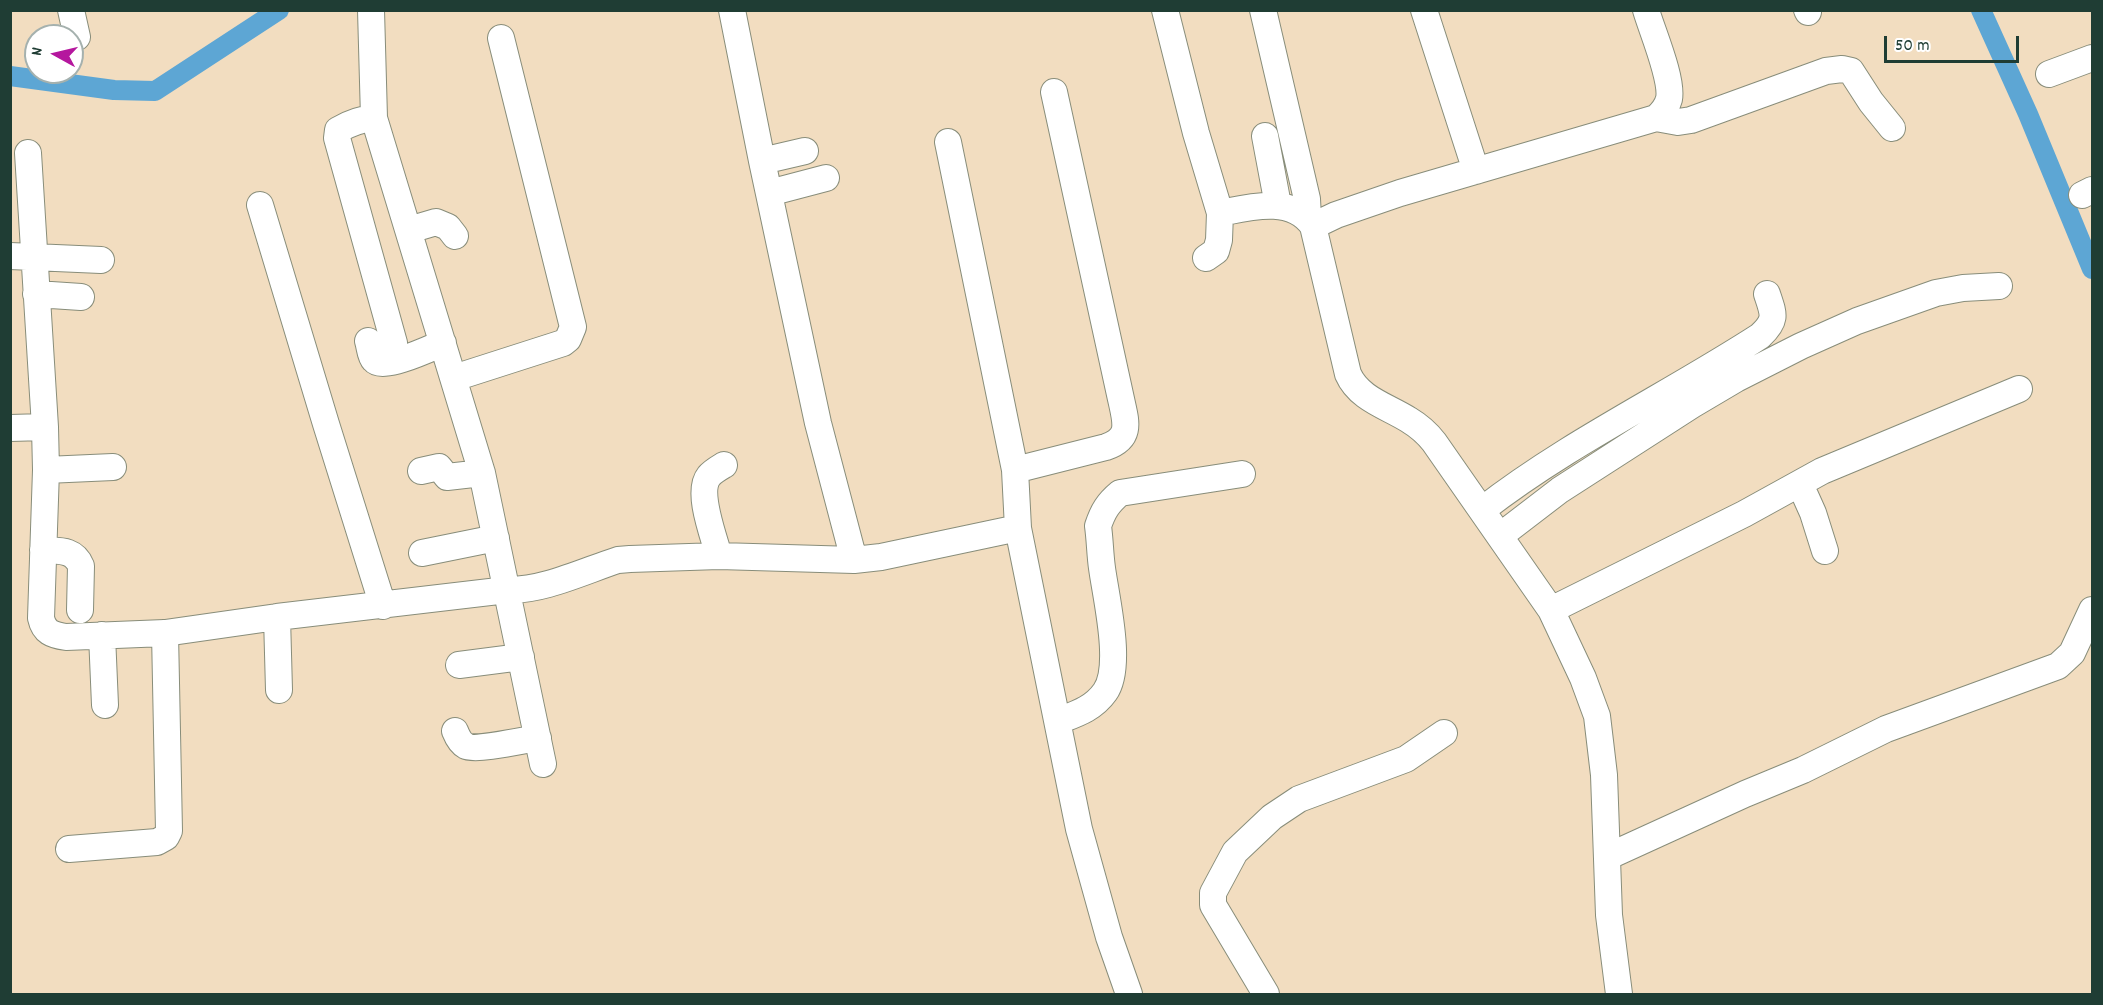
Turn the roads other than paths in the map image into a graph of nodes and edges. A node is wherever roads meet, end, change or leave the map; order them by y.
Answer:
1 (371, 10) edge
2 (732, 10) edge
3 (1166, 10) edge
4 (1263, 10) edge
5 (1424, 10) edge
6 (1646, 10) edge
7 (501, 38) dead end
8 (2092, 58) edge
9 (2049, 74) dead end
10 (1054, 92) dead end
11 (374, 118) junction
12 (1656, 118) junction
13 (1892, 128) dead end
14 (1265, 136) dead end
15 (948, 142) dead end
16 (805, 151) dead end
17 (28, 153) dead end
18 (762, 161) junction
19 (1476, 171) junction
20 (826, 178) dead end
21 (769, 193) junction
22 (260, 205) dead end
23 (1278, 205) junction
24 (1220, 213) junction
25 (1310, 222) junction
26 (409, 230) junction
27 (455, 236) dead end
28 (22, 256) edge
29 (1206, 258) dead end
30 (101, 260) dead end
31 (1999, 286) dead end
32 (36, 294) junction
33 (1767, 294) dead end
34 (81, 297) dead end
35 (368, 341) dead end
36 (394, 343) dead end
37 (443, 343) junction
38 (454, 378) junction
39 (2019, 389) dead end
40 (45, 427) junction
41 (10, 428) edge
42 (724, 465) dead end
43 (113, 467) dead end
44 (46, 470) junction
45 (1015, 470) junction
46 (421, 471) dead end
47 (482, 473) junction
48 (1242, 474) dead end
49 (1800, 483) junction
50 (1482, 510) junction
51 (1018, 528) junction
52 (1500, 536) junction
53 (496, 538) junction
54 (43, 550) junction
55 (1825, 551) dead end
56 (422, 553) dead end
57 (719, 556) junction
58 (854, 560) junction
59 (507, 590) junction
60 (383, 606) junction
61 (80, 610) dead end
62 (1551, 610) junction
63 (2092, 610) edge
64 (277, 617) junction
65 (165, 633) junction
66 (102, 635) junction
67 (521, 657) junction
68 (459, 665) dead end
69 (279, 690) dead end
70 (105, 705) dead end
71 (1058, 721) junction
72 (455, 731) dead end
73 (1444, 733) dead end
74 (538, 738) junction
75 (543, 764) dead end
76 (69, 849) dead end
77 (1607, 857) junction
78 (1129, 994) edge
79 (1266, 994) edge
80 (1619, 994) edge

1 - 11 street
2 - 18 street
3 - 24 street
4 - 25 street
5 - 19 street
6 - 12 street
7 - 38 street
8 - 9 street
10 - 45 street
11 - 26 street
11 - 36 street
12 - 13 street
12 - 19 street
14 - 23 street
15 - 45 street
16 - 18 street
17 - 28 street
18 - 21 street
19 - 25 street
20 - 21 street
21 - 58 street
22 - 60 street
23 - 24 street
23 - 25 street
24 - 29 street
25 - 50 street
26 - 27 street
26 - 37 street
28 - 30 street
28 - 32 street
31 - 52 street
32 - 34 street
32 - 40 street
33 - 50 street
35 - 37 street
37 - 38 street
38 - 47 street
39 - 49 street
40 - 41 street
40 - 44 street
42 - 57 street
43 - 44 street
44 - 54 street
45 - 51 street
46 - 47 street
47 - 53 street
48 - 71 street
49 - 55 street
49 - 62 street
50 - 52 street
51 - 58 street
51 - 71 street
52 - 62 street
53 - 56 street
53 - 59 street
54 - 61 street
54 - 66 street
57 - 58 street
57 - 59 street
59 - 60 street
59 - 67 street
60 - 64 street
62 - 77 street
63 - 77 street
64 - 65 street
64 - 69 street
65 - 66 street
65 - 76 street
66 - 70 street
67 - 68 street
67 - 74 street
71 - 78 street
72 - 74 street
73 - 79 street
74 - 75 street
77 - 80 street

